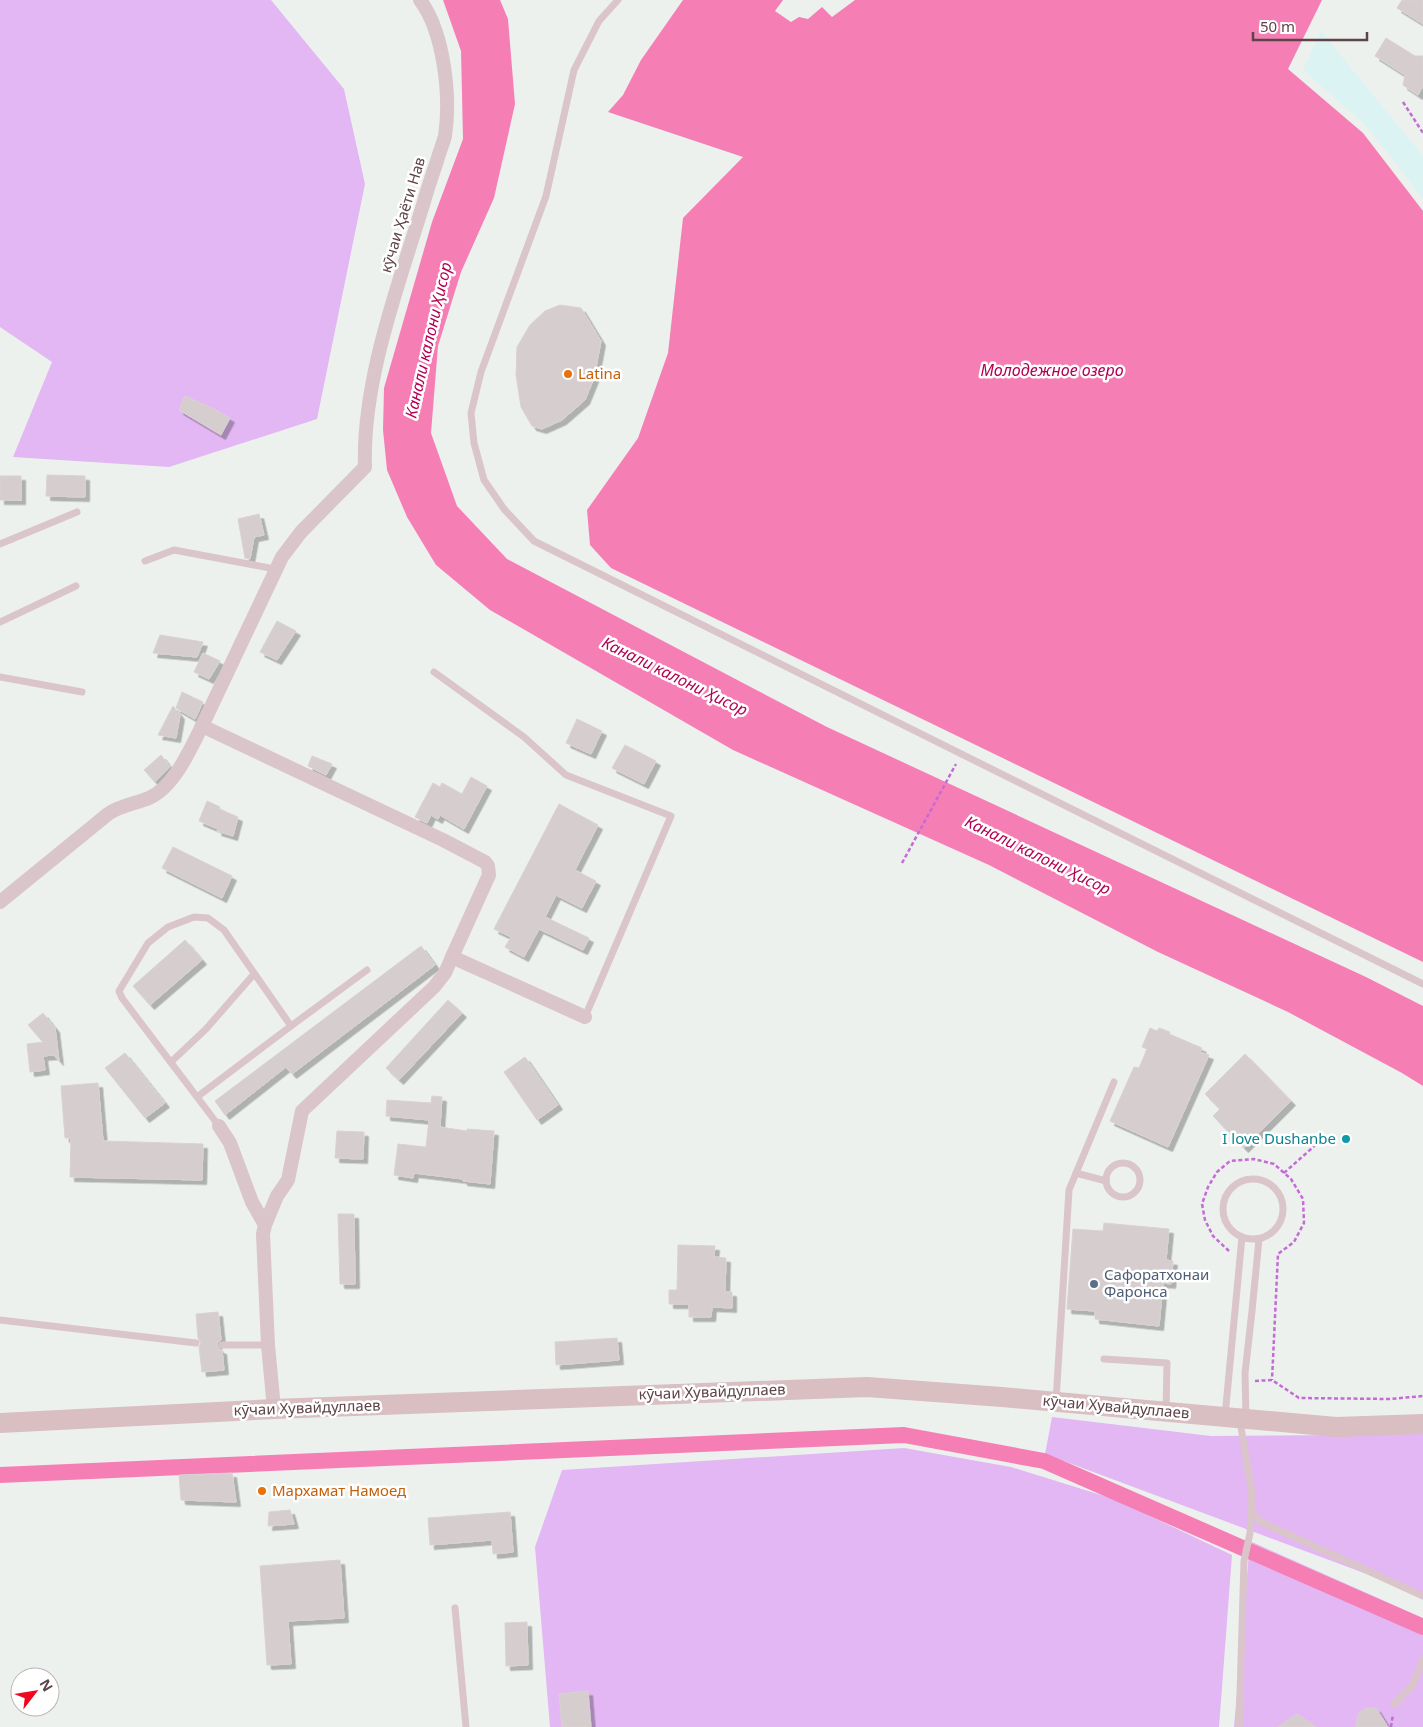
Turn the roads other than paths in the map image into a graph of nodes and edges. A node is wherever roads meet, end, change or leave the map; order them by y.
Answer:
1 (420, 0) edge
2 (618, 0) edge
3 (76, 512) dead end
4 (0, 544) edge
5 (145, 561) dead end
6 (276, 569) junction
7 (76, 586) dead end
8 (0, 622) edge
9 (434, 672) dead end
10 (0, 677) edge
11 (82, 692) dead end
12 (202, 726) junction
13 (0, 902) edge
14 (452, 957) junction
15 (367, 970) dead end
16 (254, 974) junction
17 (1423, 984) edge
18 (585, 1017) joint
19 (291, 1026) junction
20 (171, 1062) junction
21 (1114, 1082) dead end
22 (197, 1097) junction
23 (219, 1126) joint
24 (1076, 1173) junction
25 (1106, 1182) junction
26 (264, 1225) junction
27 (1242, 1237) junction
28 (1259, 1239) junction
29 (0, 1320) edge
30 (196, 1342) dead end
31 (222, 1345) dead end
32 (268, 1345) junction
33 (1104, 1359) dead end
34 (1056, 1402) junction
35 (274, 1409) junction
36 (1166, 1411) junction
37 (1237, 1418) junction
38 (0, 1423) edge
39 (1423, 1424) edge
40 (1251, 1512) junction
41 (1423, 1596) edge
42 (455, 1608) dead end
43 (1423, 1659) edge
44 (1394, 1704) dead end
45 (466, 1727) edge
46 (1239, 1727) edge

1 - 6 street, кӯчаи Ҳаёти Нав
2 - 17 lane
3 - 4 lane
5 - 6 lane
6 - 12 street, кӯчаи Ҳаёти Нав
7 - 8 lane
9 - 18 lane
10 - 11 lane
12 - 13 street, кӯчаи Ҳаёти Нав
12 - 14 street
14 - 18 street
14 - 26 street
15 - 19 lane
16 - 19 lane
16 - 20 lane
16 - 20 lane
19 - 22 lane
20 - 22 lane
21 - 24 lane
22 - 23 lane
23 - 26 street
24 - 25 lane
24 - 34 lane
25 - 25 lane
26 - 32 street
27 - 28 lane
27 - 28 lane
27 - 37 lane
28 - 37 lane
29 - 30 lane
31 - 32 lane
32 - 35 street
33 - 36 lane
34 - 35 street, кӯчаи Хувайдуллаев
34 - 36 street, кӯчаи Хувайдуллаев
35 - 38 street, кӯчаи Хувайдуллаев
36 - 37 street, кӯчаи Хувайдуллаев
37 - 39 street, кӯчаи Хувайдуллаев
37 - 40 lane
40 - 41 lane
40 - 46 lane
42 - 45 lane
43 - 44 lane

